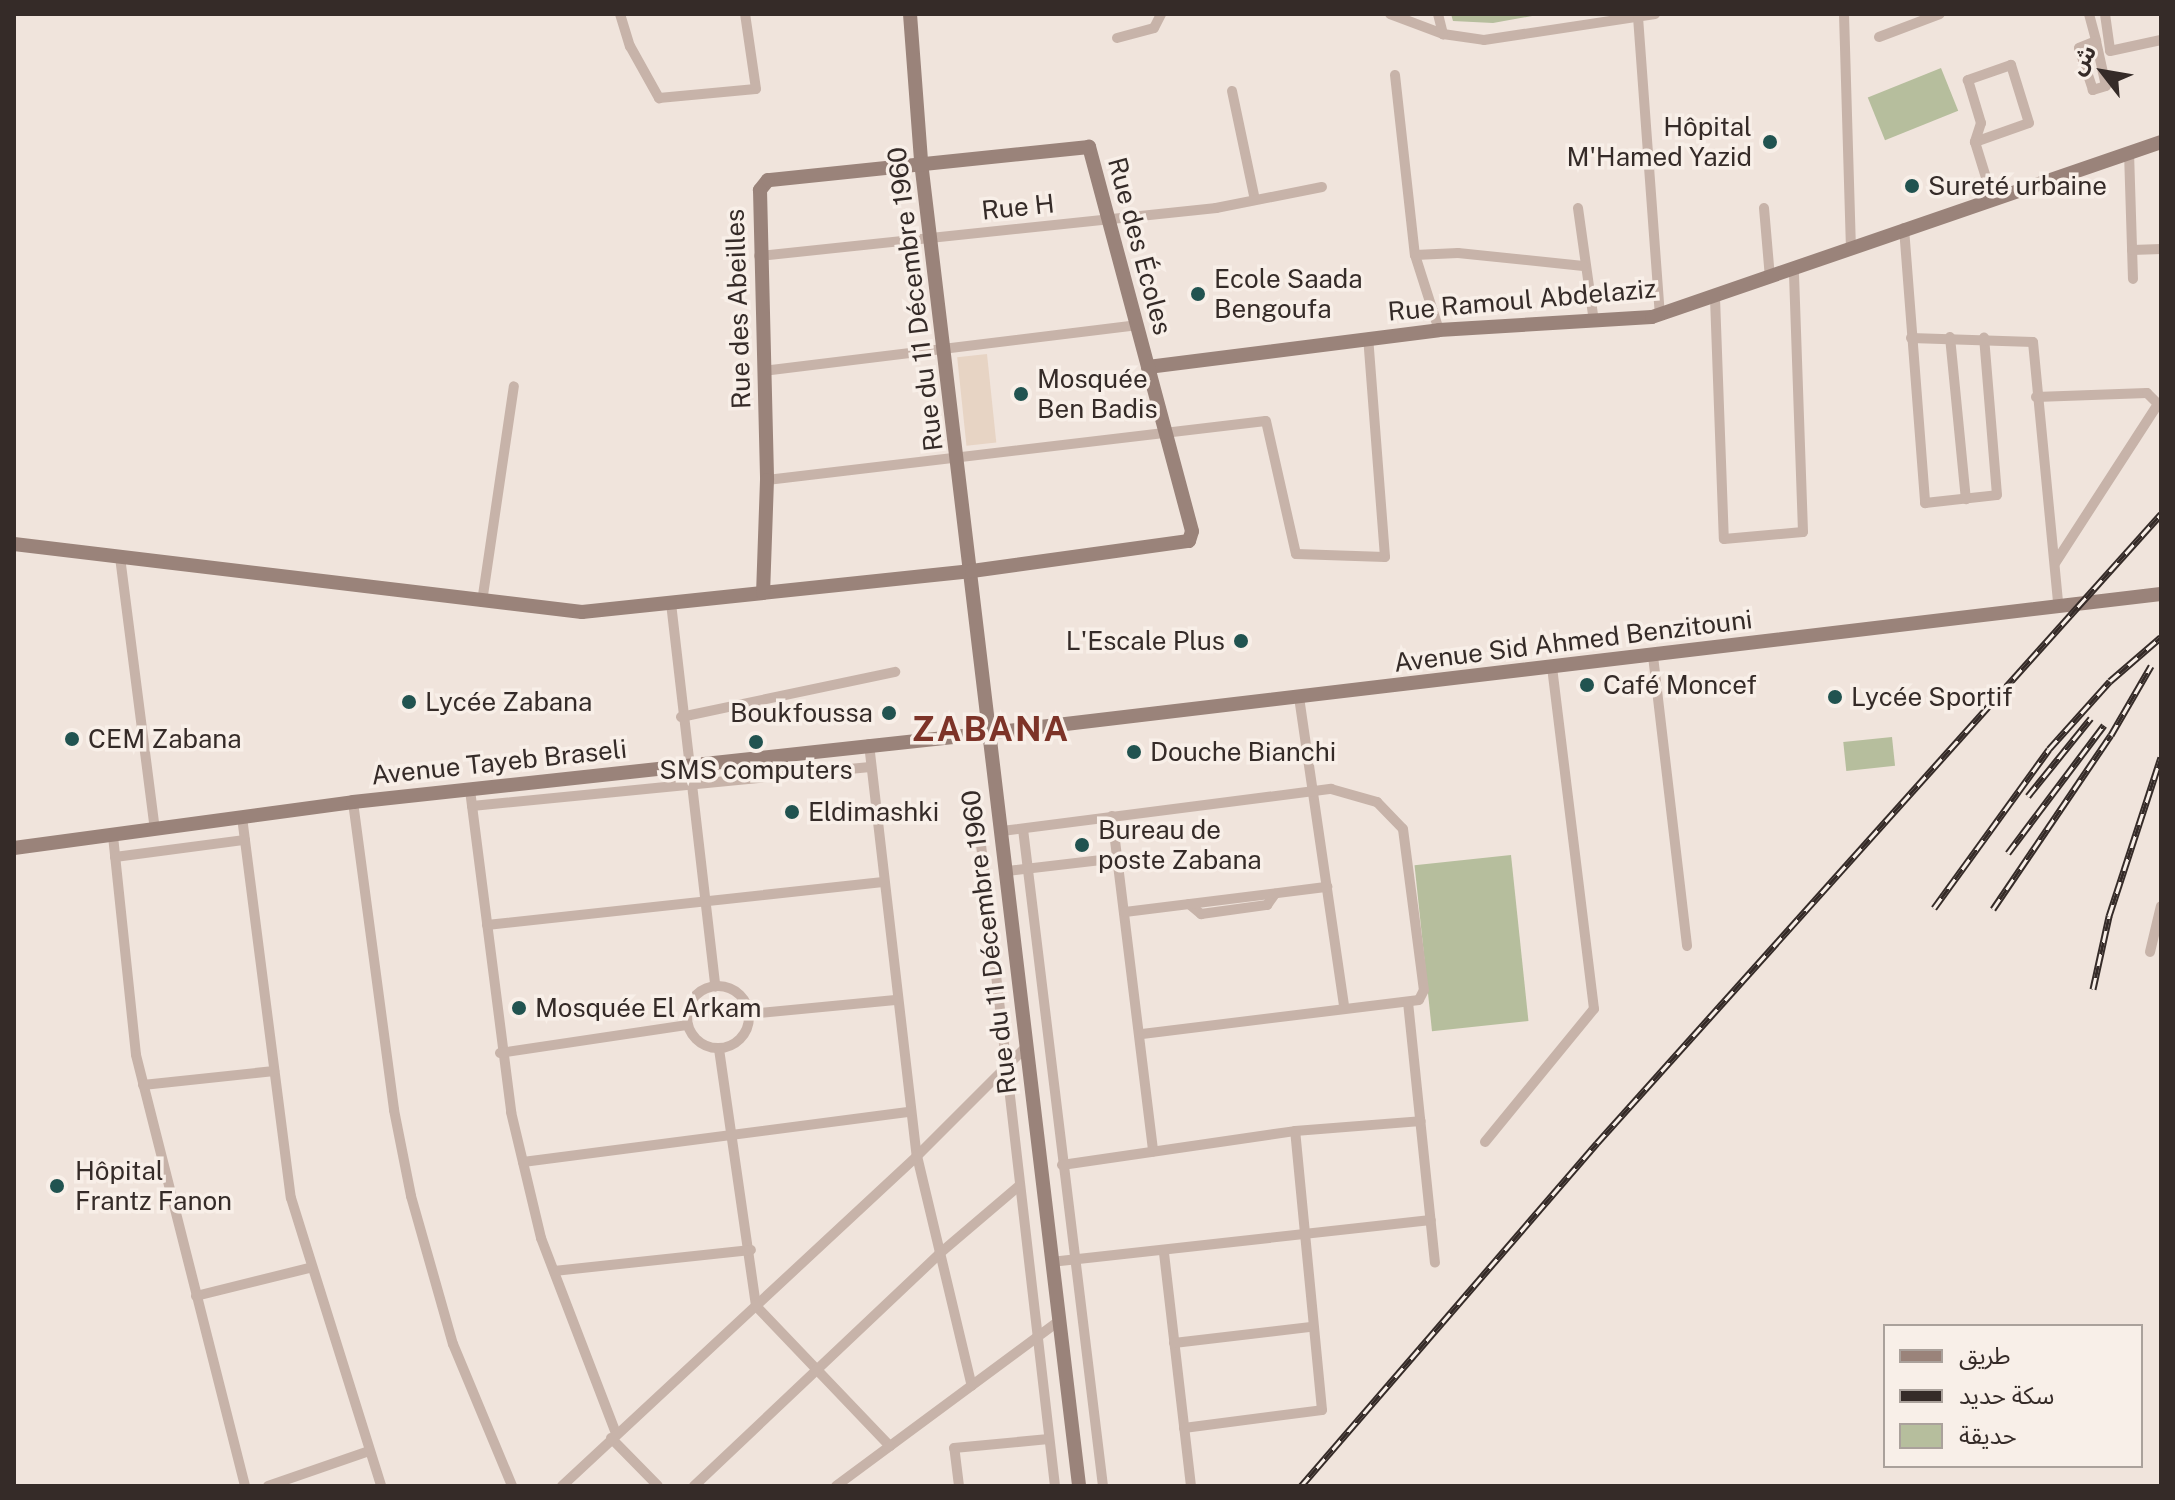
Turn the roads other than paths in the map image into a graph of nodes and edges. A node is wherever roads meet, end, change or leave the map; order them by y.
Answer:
1 (620, 14) edge
2 (745, 14) edge
3 (901, 14) edge
4 (910, 14) edge
5 (918, 14) edge
6 (1161, 14) edge
7 (1390, 14) edge
8 (1438, 14) edge
9 (1655, 14) edge
10 (1844, 14) edge
11 (1940, 14) edge
12 (2089, 14) edge
13 (2105, 14) edge
14 (1638, 17) junction
15 (1443, 34) junction
16 (1879, 37) dead end
17 (1117, 38) dead end
18 (2161, 40) edge
19 (2096, 41) dead end
20 (915, 59) junction
21 (1395, 75) dead end
22 (1232, 91) dead end
23 (1975, 142) junction
24 (2161, 142) edge
25 (2129, 152) junction
26 (921, 162) junction
27 (1322, 187) dead end
28 (1255, 200) junction
29 (1993, 200) junction
30 (1578, 208) dead end
31 (1764, 208) dead end
32 (1108, 221) junction
33 (1904, 228) junction
34 (932, 238) junction
35 (1851, 248) junction
36 (2161, 249) edge
37 (2132, 250) junction
38 (1415, 255) junction
39 (759, 256) junction
40 (1583, 266) junction
41 (1794, 271) junction
42 (1770, 278) junction
43 (2133, 279) dead end
44 (1715, 298) junction
45 (1660, 315) junction
46 (1594, 322) junction
47 (1136, 325) junction
48 (1439, 330) junction
49 (1950, 337) junction
50 (1368, 338) junction
51 (1911, 338) junction
52 (1984, 338) junction
53 (947, 352) junction
54 (1148, 367) junction
55 (763, 371) junction
56 (514, 386) dead end
57 (2036, 397) junction
58 (1166, 432) junction
59 (959, 459) junction
60 (767, 480) junction
61 (1966, 499) junction
62 (14, 544) edge
63 (120, 557) junction
64 (2055, 563) junction
65 (972, 571) junction
66 (763, 593) junction
67 (2161, 594) edge
68 (482, 602) junction
69 (671, 603) junction
70 (2058, 604) junction
71 (1653, 656) junction
72 (1552, 666) junction
73 (895, 672) dead end
74 (1299, 697) junction
75 (681, 717) junction
76 (990, 733) junction
77 (869, 744) junction
78 (687, 766) junction
79 (870, 767) junction
80 (690, 788) junction
81 (1315, 791) junction
82 (471, 798) junction
83 (353, 802) junction
84 (1112, 816) junction
85 (242, 817) junction
86 (1023, 829) junction
87 (155, 830) junction
88 (1002, 831) junction
89 (113, 836) junction
90 (980, 836) dead end
91 (245, 840) junction
92 (14, 848) edge
93 (115, 857) junction
94 (1118, 858) junction
95 (1029, 867) junction
96 (1007, 871) junction
97 (881, 882) junction
98 (1327, 887) junction
99 (704, 898) junction
100 (2161, 906) edge
101 (1125, 912) junction
102 (487, 925) junction
103 (1687, 946) dead end
104 (2150, 952) dead end
105 (715, 986) junction
106 (895, 1000) junction
107 (1408, 1002) junction
108 (1344, 1007) junction
109 (749, 1014) junction
110 (688, 1025) junction
111 (1142, 1034) junction
112 (1025, 1048) junction
113 (719, 1049) junction
114 (500, 1053) junction
115 (274, 1071) junction
116 (1005, 1072) junction
117 (143, 1085) junction
118 (910, 1112) junction
119 (1421, 1121) junction
120 (1295, 1131) junction
121 (734, 1137) junction
122 (1485, 1142) dead end
123 (1153, 1152) junction
124 (917, 1156) junction
125 (523, 1162) junction
126 (1062, 1165) junction
127 (1020, 1185) junction
128 (1431, 1220) junction
129 (1304, 1236) junction
130 (751, 1250) junction
131 (1164, 1253) junction
132 (939, 1254) junction
133 (1074, 1259) junction
134 (1051, 1262) junction
135 (1435, 1263) dead end
136 (309, 1268) junction
137 (554, 1271) junction
138 (196, 1296) junction
139 (756, 1306) junction
140 (1058, 1322) junction
141 (1311, 1327) junction
142 (1038, 1337) junction
143 (1174, 1343) junction
144 (816, 1374) junction
145 (972, 1386) junction
146 (1184, 1428) junction
147 (614, 1436) junction
148 (1049, 1439) junction
149 (890, 1446) junction
150 (369, 1451) junction
151 (245, 1486) edge
152 (268, 1486) edge
153 (381, 1486) edge
154 (512, 1486) edge
155 (562, 1486) edge
156 (658, 1486) edge
157 (694, 1486) edge
158 (836, 1486) edge
159 (959, 1486) edge
160 (1055, 1486) edge
161 (1079, 1486) edge
162 (1103, 1486) edge
163 (1191, 1486) edge

1 - 2 street
3 - 20 main road, Rue du 11 Décembre 1960
4 - 20 main road, Rue du 11 Décembre 1960
5 - 20 main road, Rue du 11 Décembre 1960
6 - 17 street
7 - 15 street
8 - 15 street
9 - 14 street
10 - 35 street
11 - 16 street
12 - 19 street
13 - 18 street
14 - 15 street
14 - 45 street
20 - 26 main road, Rue du 11 Décembre 1960
21 - 38 street
22 - 28 street
23 - 23 street
23 - 29 street
24 - 25 main road, Rue Ramoul Abdelaziz
25 - 29 main road, Rue Ramoul Abdelaziz
25 - 37 street
26 - 32 main road, Rue des Écoles
26 - 34 main road, Rue du 11 Décembre 1960
26 - 39 main road, Rue des Abeilles
27 - 28 street, Rue H
28 - 32 street, Rue H
29 - 33 main road, Rue Ramoul Abdelaziz
30 - 40 street
31 - 42 street
32 - 34 street, Rue H
32 - 47 main road, Rue des Écoles
33 - 35 main road, Rue Ramoul Abdelaziz
33 - 51 street
34 - 39 street, Rue H
34 - 53 main road, Rue du 11 Décembre 1960
35 - 41 main road, Rue Ramoul Abdelaziz
36 - 37 street
37 - 43 street
38 - 40 street
38 - 48 street
39 - 55 main road, Rue des Abeilles
40 - 46 street
41 - 42 main road, Rue Ramoul Abdelaziz
41 - 44 street
42 - 44 main road, Rue Ramoul Abdelaziz
44 - 45 main road, Rue Ramoul Abdelaziz
45 - 46 main road, Rue Ramoul Abdelaziz
46 - 48 main road, Rue Ramoul Abdelaziz
47 - 53 street
47 - 54 main road, Rue des Écoles
48 - 50 main road, Rue Ramoul Abdelaziz
49 - 51 street
49 - 52 street
49 - 61 street
50 - 54 main road, Rue Ramoul Abdelaziz
50 - 58 street
51 - 61 street
52 - 57 street
52 - 61 street
53 - 55 street
53 - 59 main road, Rue du 11 Décembre 1960
54 - 58 main road, Rue des Écoles
55 - 60 main road, Rue des Abeilles
56 - 68 street
57 - 64 street
57 - 64 street
58 - 59 street
58 - 65 main road, Rue des Écoles
59 - 60 street
59 - 65 main road, Rue du 11 Décembre 1960
60 - 66 main road, Rue des Abeilles
62 - 63 main road
63 - 68 main road
63 - 87 street
64 - 70 street
65 - 66 main road
65 - 76 main road, Rue du 11 Décembre 1960
66 - 69 main road
67 - 70 main road, Avenue Sid Ahmed Benzitouni
68 - 69 main road
69 - 75 street
70 - 71 main road, Avenue Sid Ahmed Benzitouni
71 - 72 main road, Avenue Sid Ahmed Benzitouni
71 - 103 street
72 - 74 main road, Avenue Sid Ahmed Benzitouni
72 - 122 street
73 - 75 street
74 - 76 main road, Avenue Sid Ahmed Benzitouni
74 - 81 street
75 - 78 street
76 - 77 main road, Avenue Tayeb Braseli
76 - 88 main road, Rue du 11 Décembre 1960
77 - 78 main road, Avenue Tayeb Braseli
77 - 79 street
78 - 80 street
78 - 82 main road, Avenue Tayeb Braseli
79 - 80 street
79 - 97 street
80 - 82 street
80 - 99 street
81 - 84 street
81 - 98 street
81 - 107 street
82 - 83 main road, Avenue Tayeb Braseli
82 - 102 street
83 - 85 main road, Avenue Tayeb Braseli
83 - 154 street
84 - 86 street
84 - 94 street
85 - 87 main road, Avenue Tayeb Braseli
85 - 91 street
86 - 88 street
86 - 95 street
87 - 89 main road, Avenue Tayeb Braseli
88 - 96 main road, Rue du 11 Décembre 1960
89 - 92 main road, Avenue Tayeb Braseli
89 - 93 street
90 - 116 street
91 - 93 street
91 - 115 street
93 - 117 street
94 - 95 street
94 - 101 street
95 - 96 street
95 - 126 street
96 - 112 main road, Rue du 11 Décembre 1960
97 - 99 street
97 - 106 street
98 - 101 street
98 - 108 street
99 - 102 street
99 - 105 street
100 - 104 street
101 - 111 street
102 - 114 street
105 - 109 street
105 - 110 street
106 - 109 street
106 - 118 street
107 - 108 street
107 - 119 street
108 - 111 street
109 - 113 street
110 - 113 street
110 - 114 street
111 - 123 street
112 - 116 street
112 - 134 main road, Rue du 11 Décembre 1960
113 - 121 street
114 - 125 street
115 - 117 street
115 - 136 street
116 - 124 street
116 - 127 street
117 - 138 street
118 - 121 street
118 - 124 street
119 - 120 street
119 - 128 street
120 - 123 street
120 - 129 street
121 - 125 street
121 - 130 street
123 - 126 street
124 - 132 street
124 - 139 street
125 - 137 street
126 - 133 street
127 - 132 street
127 - 142 street
128 - 129 street
128 - 135 street
129 - 131 street
129 - 141 street
130 - 137 street
130 - 139 street
131 - 133 street
131 - 143 street
132 - 144 street
132 - 145 street
133 - 134 street
133 - 162 street
134 - 140 main road, Rue du 11 Décembre 1960
136 - 138 street
136 - 150 street
137 - 147 street
138 - 151 street
139 - 144 street
139 - 147 street
140 - 142 street
140 - 161 main road, Rue du 11 Décembre 1960
141 - 143 street
141 - 146 street
142 - 145 street
142 - 148 street
143 - 146 street
144 - 149 street
144 - 157 street
145 - 149 street
146 - 163 street
147 - 155 street
147 - 156 street
148 - 159 street
148 - 160 street
149 - 158 street
150 - 152 street
150 - 153 street

